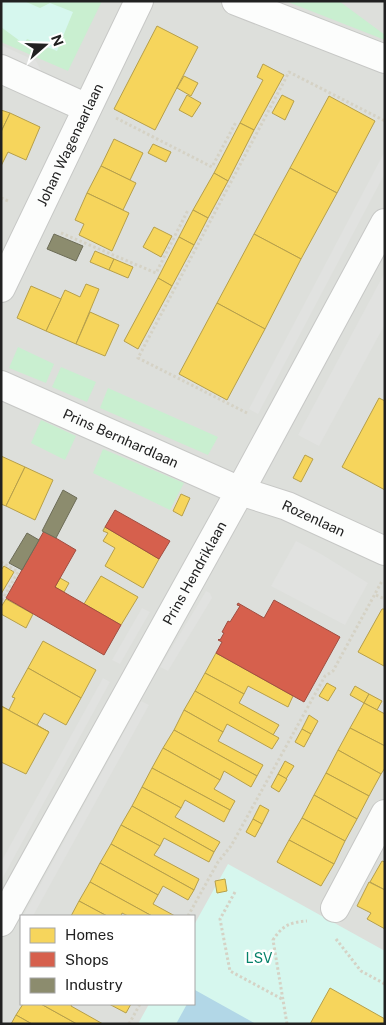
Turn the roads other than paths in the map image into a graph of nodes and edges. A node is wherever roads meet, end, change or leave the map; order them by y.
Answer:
1 (139, 1) edge
2 (236, 1) edge
3 (385, 59) edge
4 (1, 69) edge
5 (87, 108) junction
6 (385, 223) edge
7 (1, 288) edge
8 (1, 385) edge
9 (240, 490) junction
10 (385, 551) edge
11 (385, 814) edge
12 (330, 916) road end
13 (1, 922) edge

1 - 5 street, Johan Wagenaarlaan
2 - 3 street
4 - 5 street
5 - 7 street, Johan Wagenaarlaan
6 - 9 street, Prins Hendriklaan
8 - 9 street, Prins Bernhardlaan
9 - 10 street, Rozenlaan
9 - 13 street, Prins Hendriklaan
11 - 12 street

